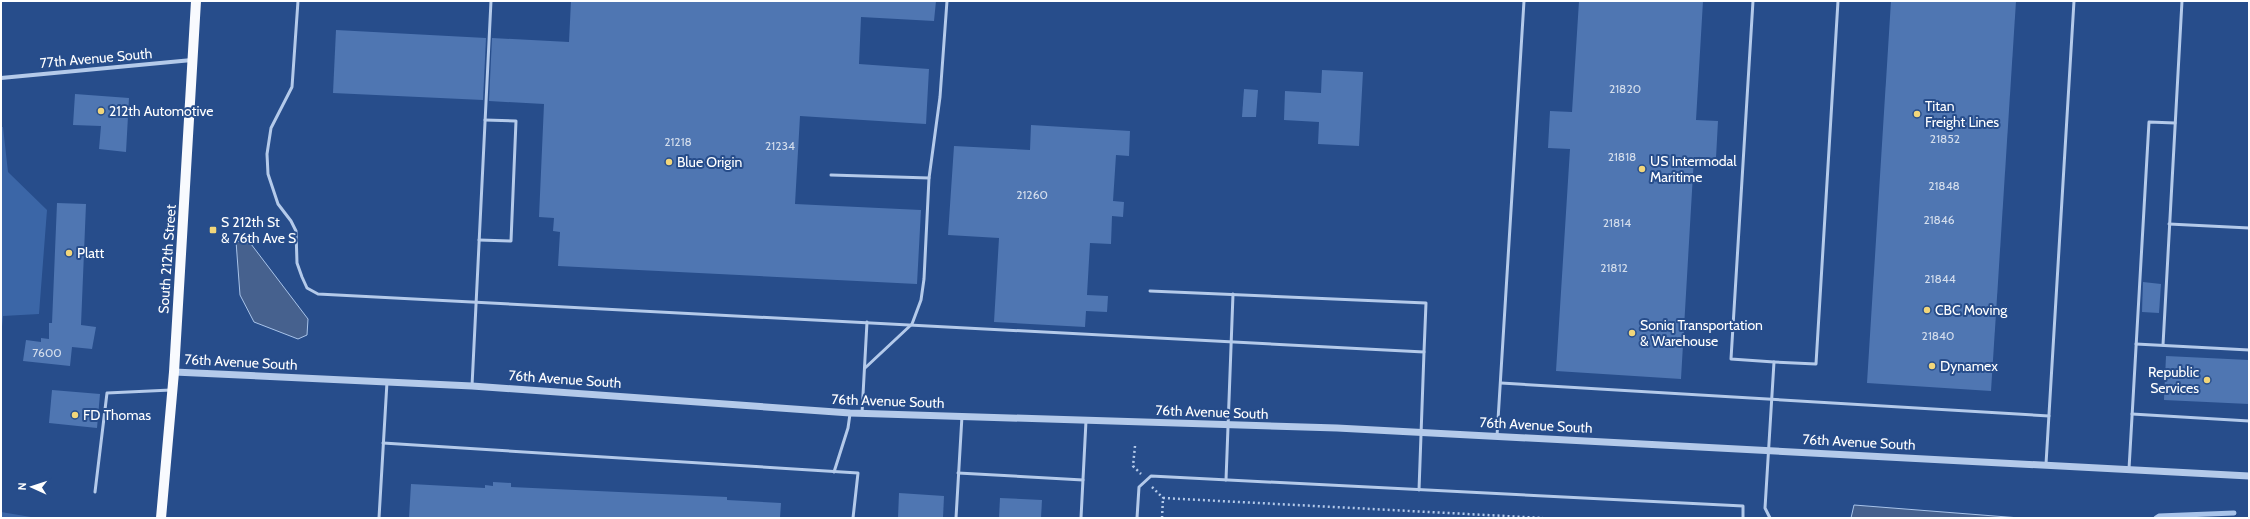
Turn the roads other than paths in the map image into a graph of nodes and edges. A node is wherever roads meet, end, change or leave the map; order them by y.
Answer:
1 (196, 1) edge
2 (298, 1) edge
3 (491, 1) edge
4 (947, 1) edge
5 (1524, 1) edge
6 (1753, 1) edge
7 (1838, 1) edge
8 (2074, 1) edge
9 (2182, 1) edge
10 (192, 60) junction
11 (1, 78) edge
12 (486, 120) junction
13 (2175, 123) junction
14 (831, 174) dead end
15 (929, 178) junction
16 (2170, 224) junction
17 (2249, 228) edge
18 (480, 240) junction
19 (1150, 291) dead end
20 (1233, 294) junction
21 (476, 302) junction
22 (867, 322) junction
23 (912, 324) junction
24 (1230, 341) junction
25 (2136, 344) junction
26 (2163, 345) junction
27 (2249, 350) edge
28 (1424, 352) junction
29 (1774, 362) junction
30 (864, 368) junction
31 (174, 372) junction
32 (387, 382) junction
33 (1501, 383) junction
34 (472, 386) junction
35 (172, 390) junction
36 (1772, 400) junction
37 (850, 413) junction
38 (862, 413) junction
39 (2132, 414) junction
40 (962, 416) junction
41 (2049, 416) junction
42 (1086, 421) junction
43 (2249, 421) edge
44 (1228, 426) junction
45 (1422, 432) junction
46 (1497, 436) junction
47 (383, 444) junction
48 (1769, 450) junction
49 (2046, 464) junction
50 (2129, 469) junction
51 (834, 472) junction
52 (958, 473) junction
53 (2249, 476) edge
54 (1083, 480) junction
55 (1226, 480) junction
56 (1419, 490) junction
57 (95, 492) dead end
58 (160, 518) edge
59 (379, 518) edge
60 (854, 518) edge
61 (956, 518) edge
62 (1081, 518) edge
63 (1137, 518) edge
64 (1742, 518) edge
65 (1770, 518) edge

1 - 10 main road, South 212th Street
2 - 21 lane
3 - 12 lane
4 - 15 lane
5 - 33 lane
6 - 29 lane
7 - 29 lane
8 - 41 lane
9 - 13 lane
10 - 11 street, 77th Avenue South
10 - 31 main road, South 212th Street
12 - 18 lane
12 - 18 lane
13 - 16 lane
13 - 25 lane
14 - 15 lane
15 - 23 lane
16 - 17 lane
16 - 26 lane
18 - 21 lane
19 - 20 lane
20 - 24 lane
20 - 28 lane
21 - 22 lane
21 - 34 lane
22 - 23 lane
22 - 30 lane
23 - 24 lane
23 - 30 lane
24 - 28 lane
24 - 44 lane
25 - 26 lane
25 - 39 lane
26 - 27 lane
28 - 45 lane
29 - 36 lane
30 - 38 lane
31 - 32 street, 76th Avenue South
31 - 35 main road, South 212th Street
32 - 34 street, 76th Avenue South
32 - 47 lane
33 - 36 lane
33 - 46 lane
34 - 37 street, 76th Avenue South
35 - 57 lane
35 - 58 main road, South 212th Street
36 - 41 lane
36 - 48 lane
37 - 38 street, 76th Avenue South
37 - 51 lane
38 - 40 street, 76th Avenue South
39 - 43 lane
39 - 50 lane
40 - 42 street, 76th Avenue South
40 - 52 lane
41 - 49 lane
42 - 44 street, 76th Avenue South
42 - 54 lane
44 - 45 street, 76th Avenue South
44 - 55 lane
45 - 46 street, 76th Avenue South
45 - 56 lane
46 - 48 street, 76th Avenue South
47 - 51 lane
47 - 59 lane
48 - 49 street, 76th Avenue South
48 - 65 lane
49 - 50 street, 76th Avenue South
50 - 53 street, 76th Avenue South
51 - 60 lane
52 - 54 lane
52 - 61 lane
54 - 62 lane
55 - 56 lane
55 - 63 lane
56 - 64 lane

